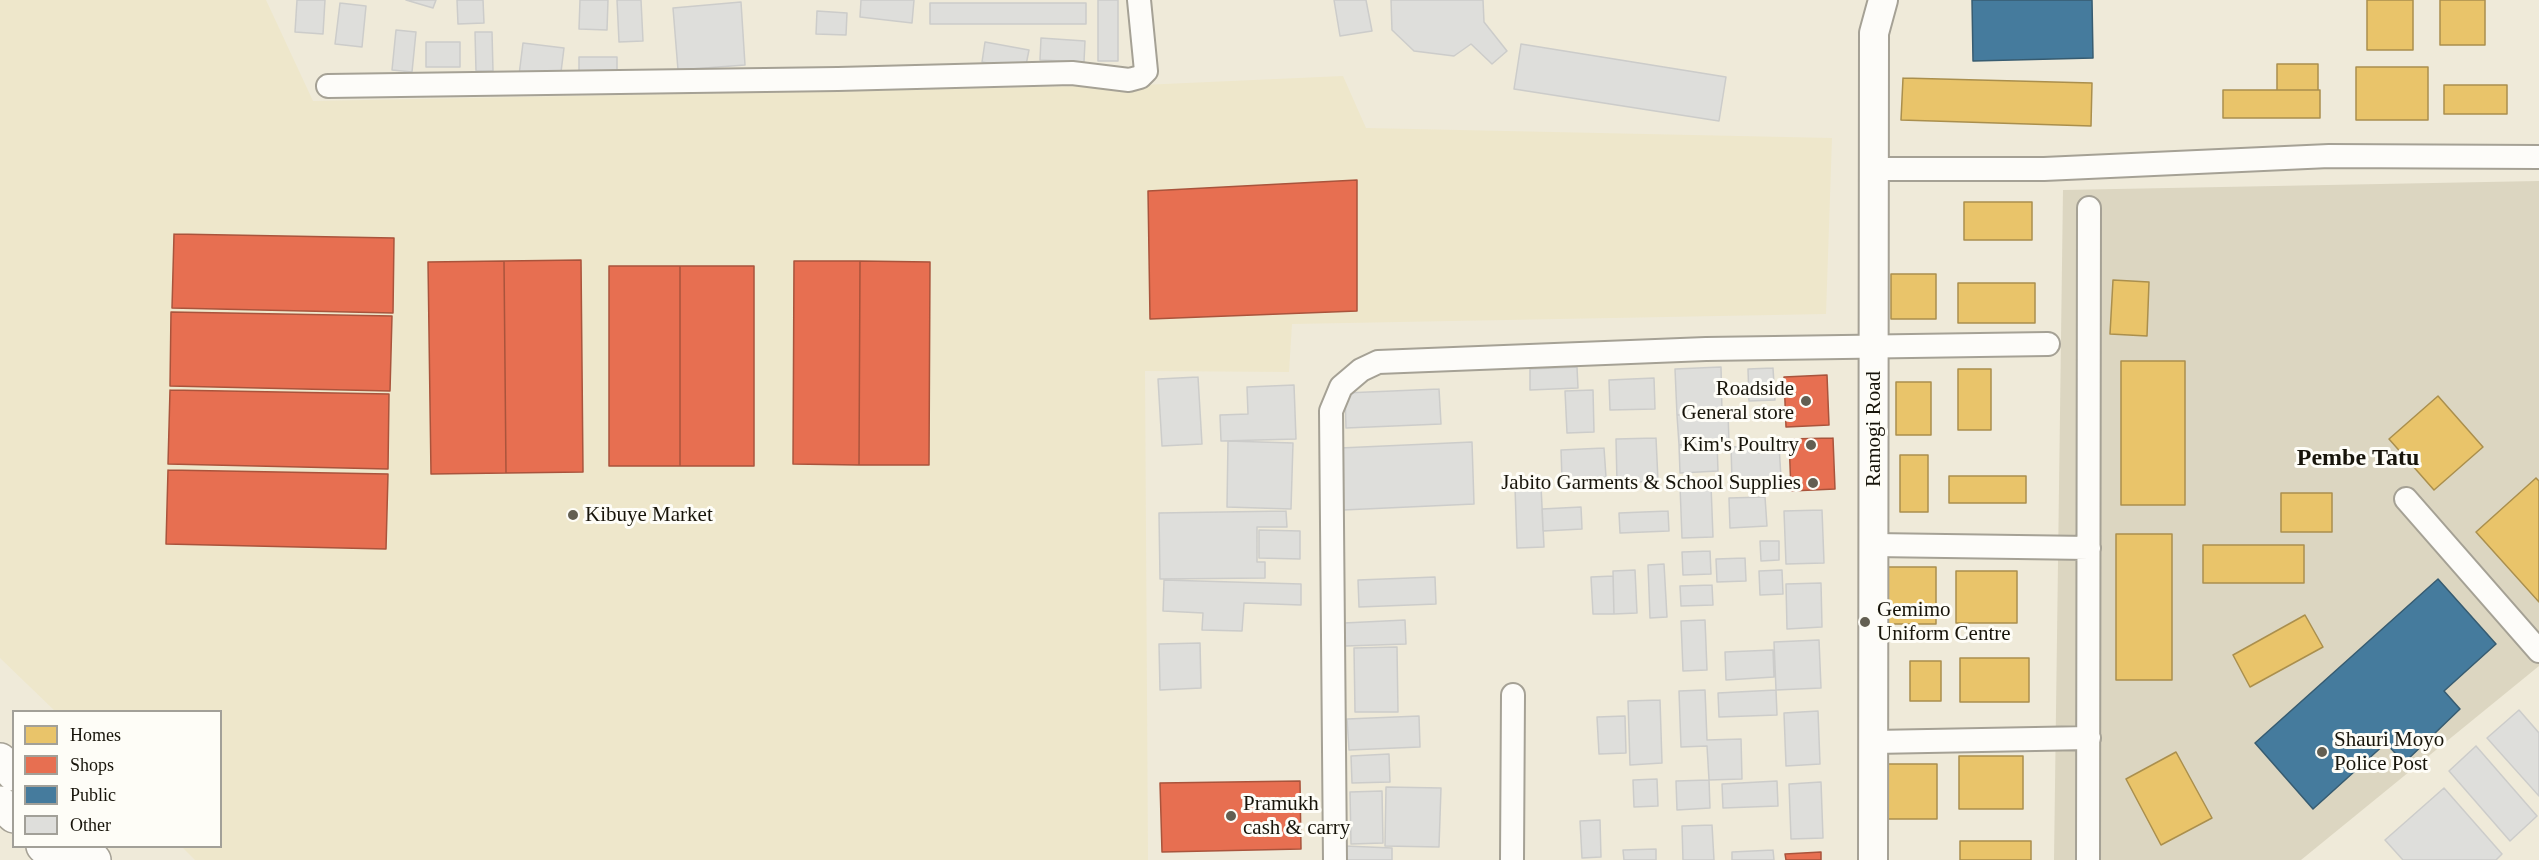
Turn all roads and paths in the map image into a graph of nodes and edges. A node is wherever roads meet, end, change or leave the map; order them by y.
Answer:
1 (1138, 0) edge
2 (1883, 0) edge
3 (328, 86) dead end
4 (2539, 157) edge
5 (1874, 170) junction
6 (2090, 208) dead end
7 (2048, 344) dead end
8 (1874, 348) junction
9 (2406, 499) dead end
10 (1874, 544) junction
11 (2090, 548) junction
12 (2539, 651) edge
13 (1512, 695) dead end
14 (2089, 738) junction
15 (1874, 742) junction
16 (0, 760) edge
17 (12, 772) edge
18 (0, 803) edge
19 (12, 814) edge
20 (45, 848) edge
21 (83, 848) edge
22 (57, 860) edge
23 (94, 860) edge
24 (1335, 860) edge
25 (1512, 860) edge
26 (1873, 860) edge
27 (2088, 860) edge

1 - 3 street
2 - 5 street, Ramogi Road
4 - 5 street
5 - 8 street, Ramogi Road
6 - 11 street
7 - 8 street
8 - 10 street, Ramogi Road
8 - 24 street
9 - 12 street
10 - 11 street
10 - 15 street, Ramogi Road
11 - 14 street
13 - 25 street
14 - 15 street
14 - 27 street
15 - 26 street, Ramogi Road
16 - 17 highway
18 - 19 highway
20 - 22 highway
21 - 23 highway

